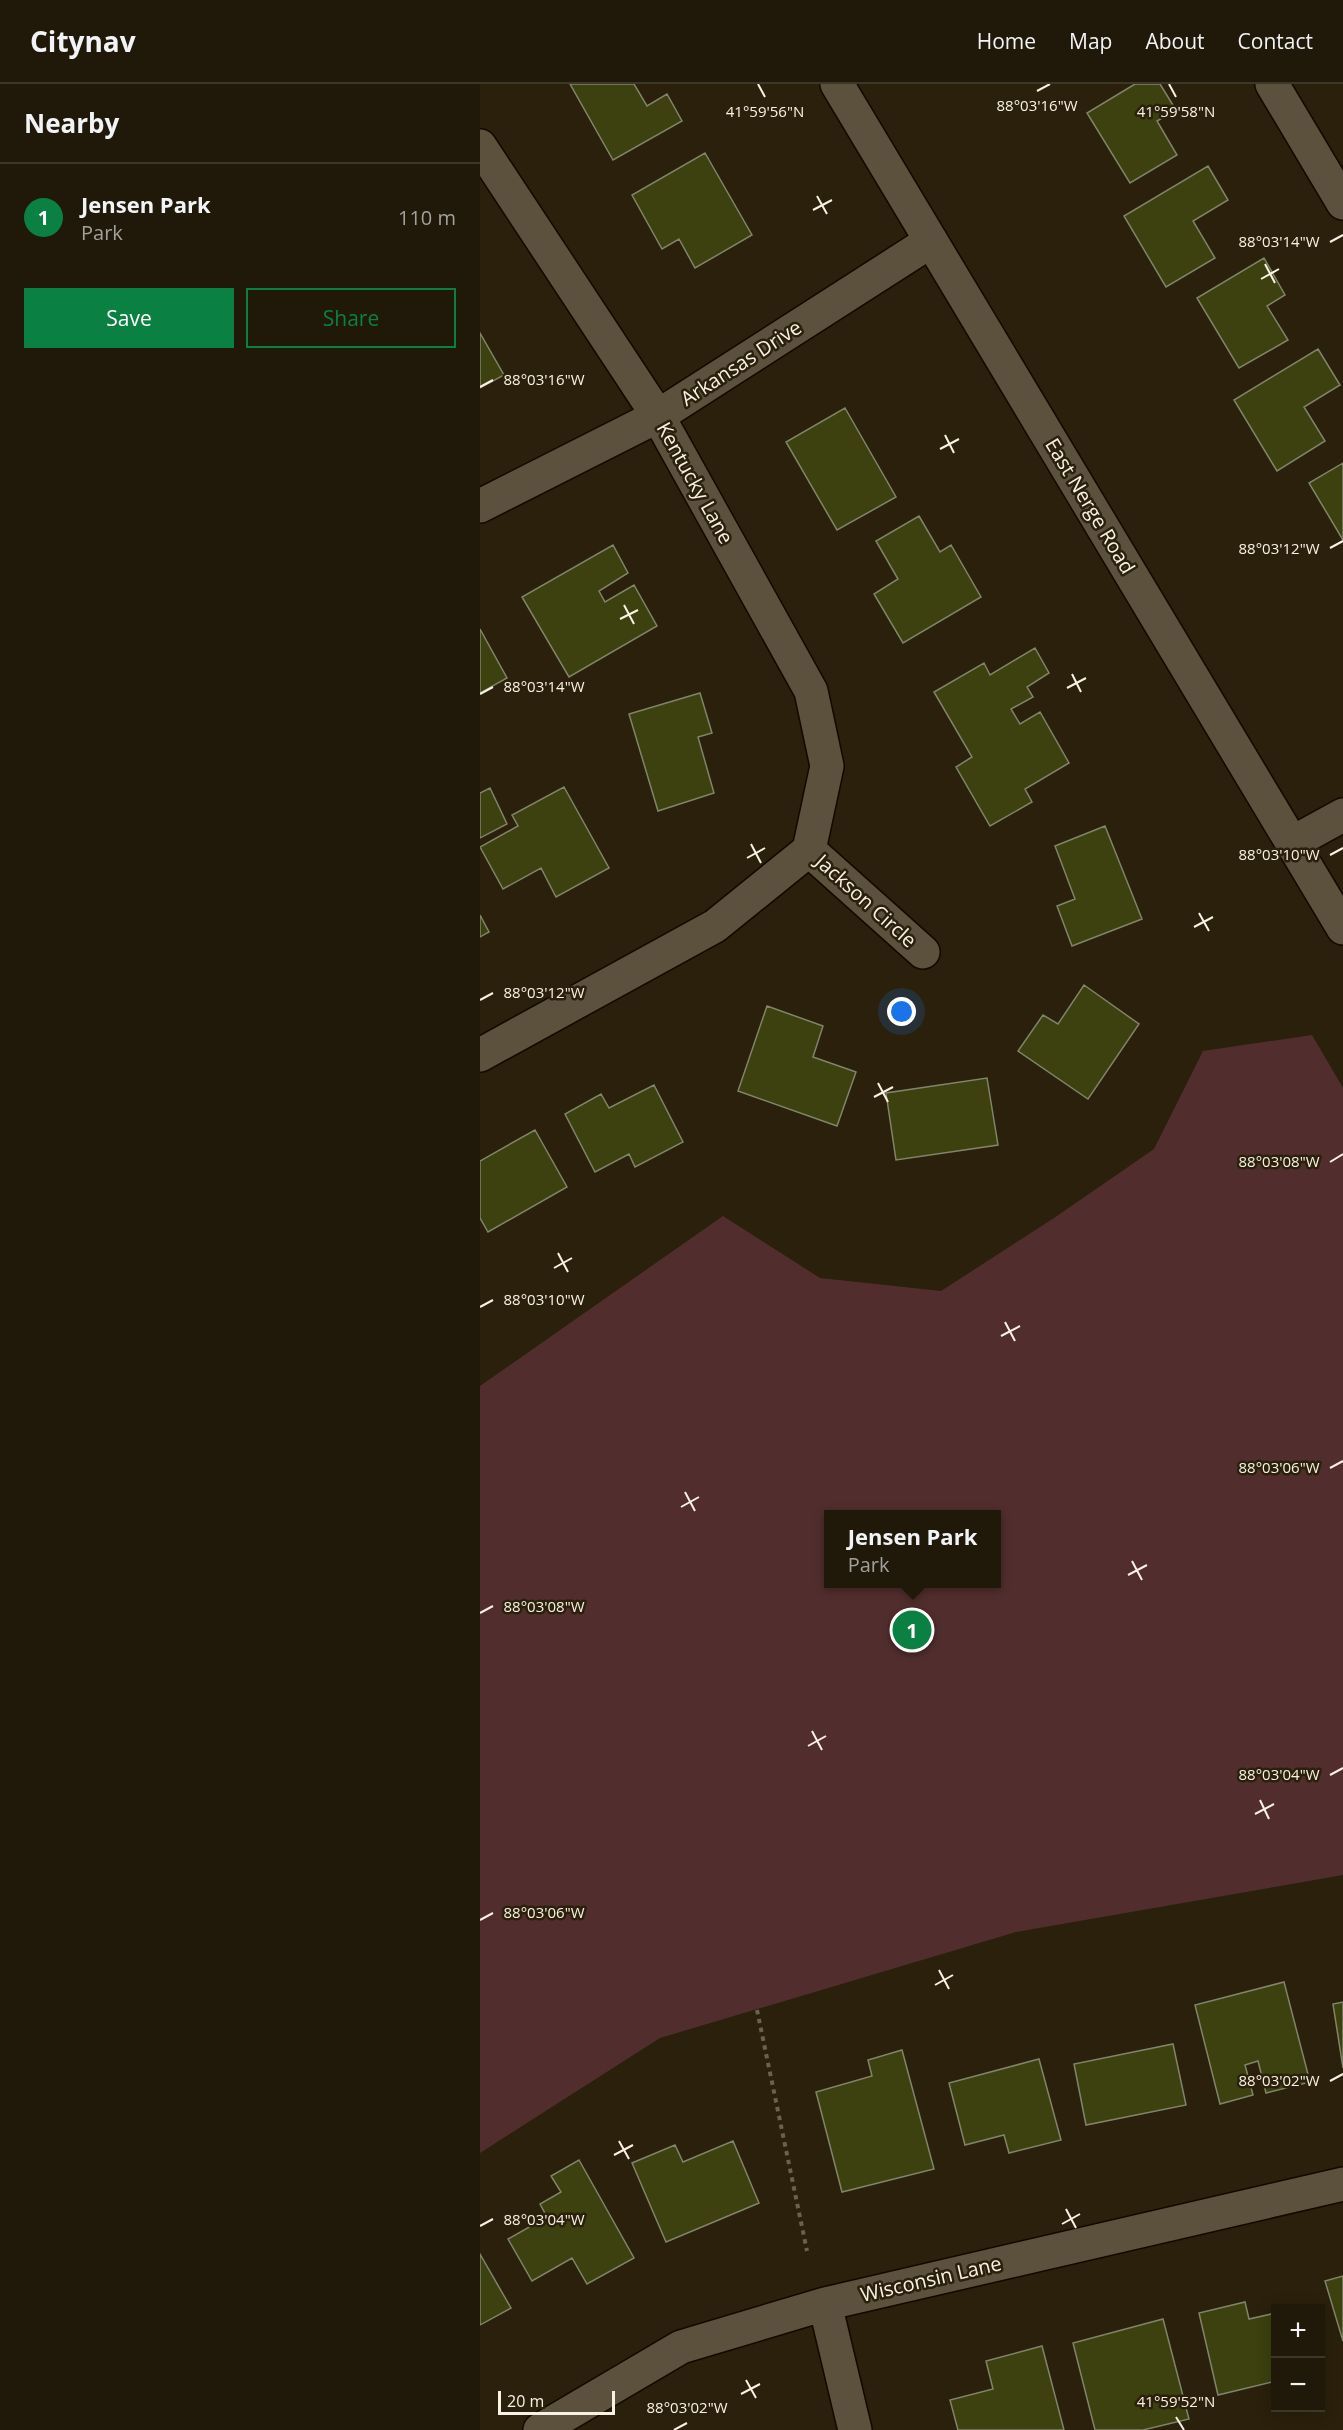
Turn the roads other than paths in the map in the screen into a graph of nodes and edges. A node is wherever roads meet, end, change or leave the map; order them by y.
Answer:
1 (837, 84) edge
2 (1272, 84) edge
3 (480, 146) edge
4 (1338, 184) edge
5 (931, 241) junction
6 (658, 416) junction
7 (480, 506) edge
8 (1343, 815) edge
9 (1292, 843) junction
10 (809, 850) junction
11 (1343, 928) edge
12 (923, 952) dead end
13 (480, 1055) edge
14 (1343, 2184) edge
15 (825, 2304) junction
16 (540, 2430) edge
17 (855, 2430) edge

1 - 5 street, East Nerge Road
2 - 4 street
3 - 6 street, Kentucky Lane
5 - 6 street, Arkansas Drive
5 - 9 street, East Nerge Road
6 - 7 street, Arkansas Drive
6 - 10 street, Kentucky Lane
8 - 9 street
9 - 11 street, East Nerge Road
10 - 12 street, Jackson Circle
10 - 13 street
14 - 15 street, Wisconsin Lane
15 - 16 street, Wisconsin Lane
15 - 17 street

